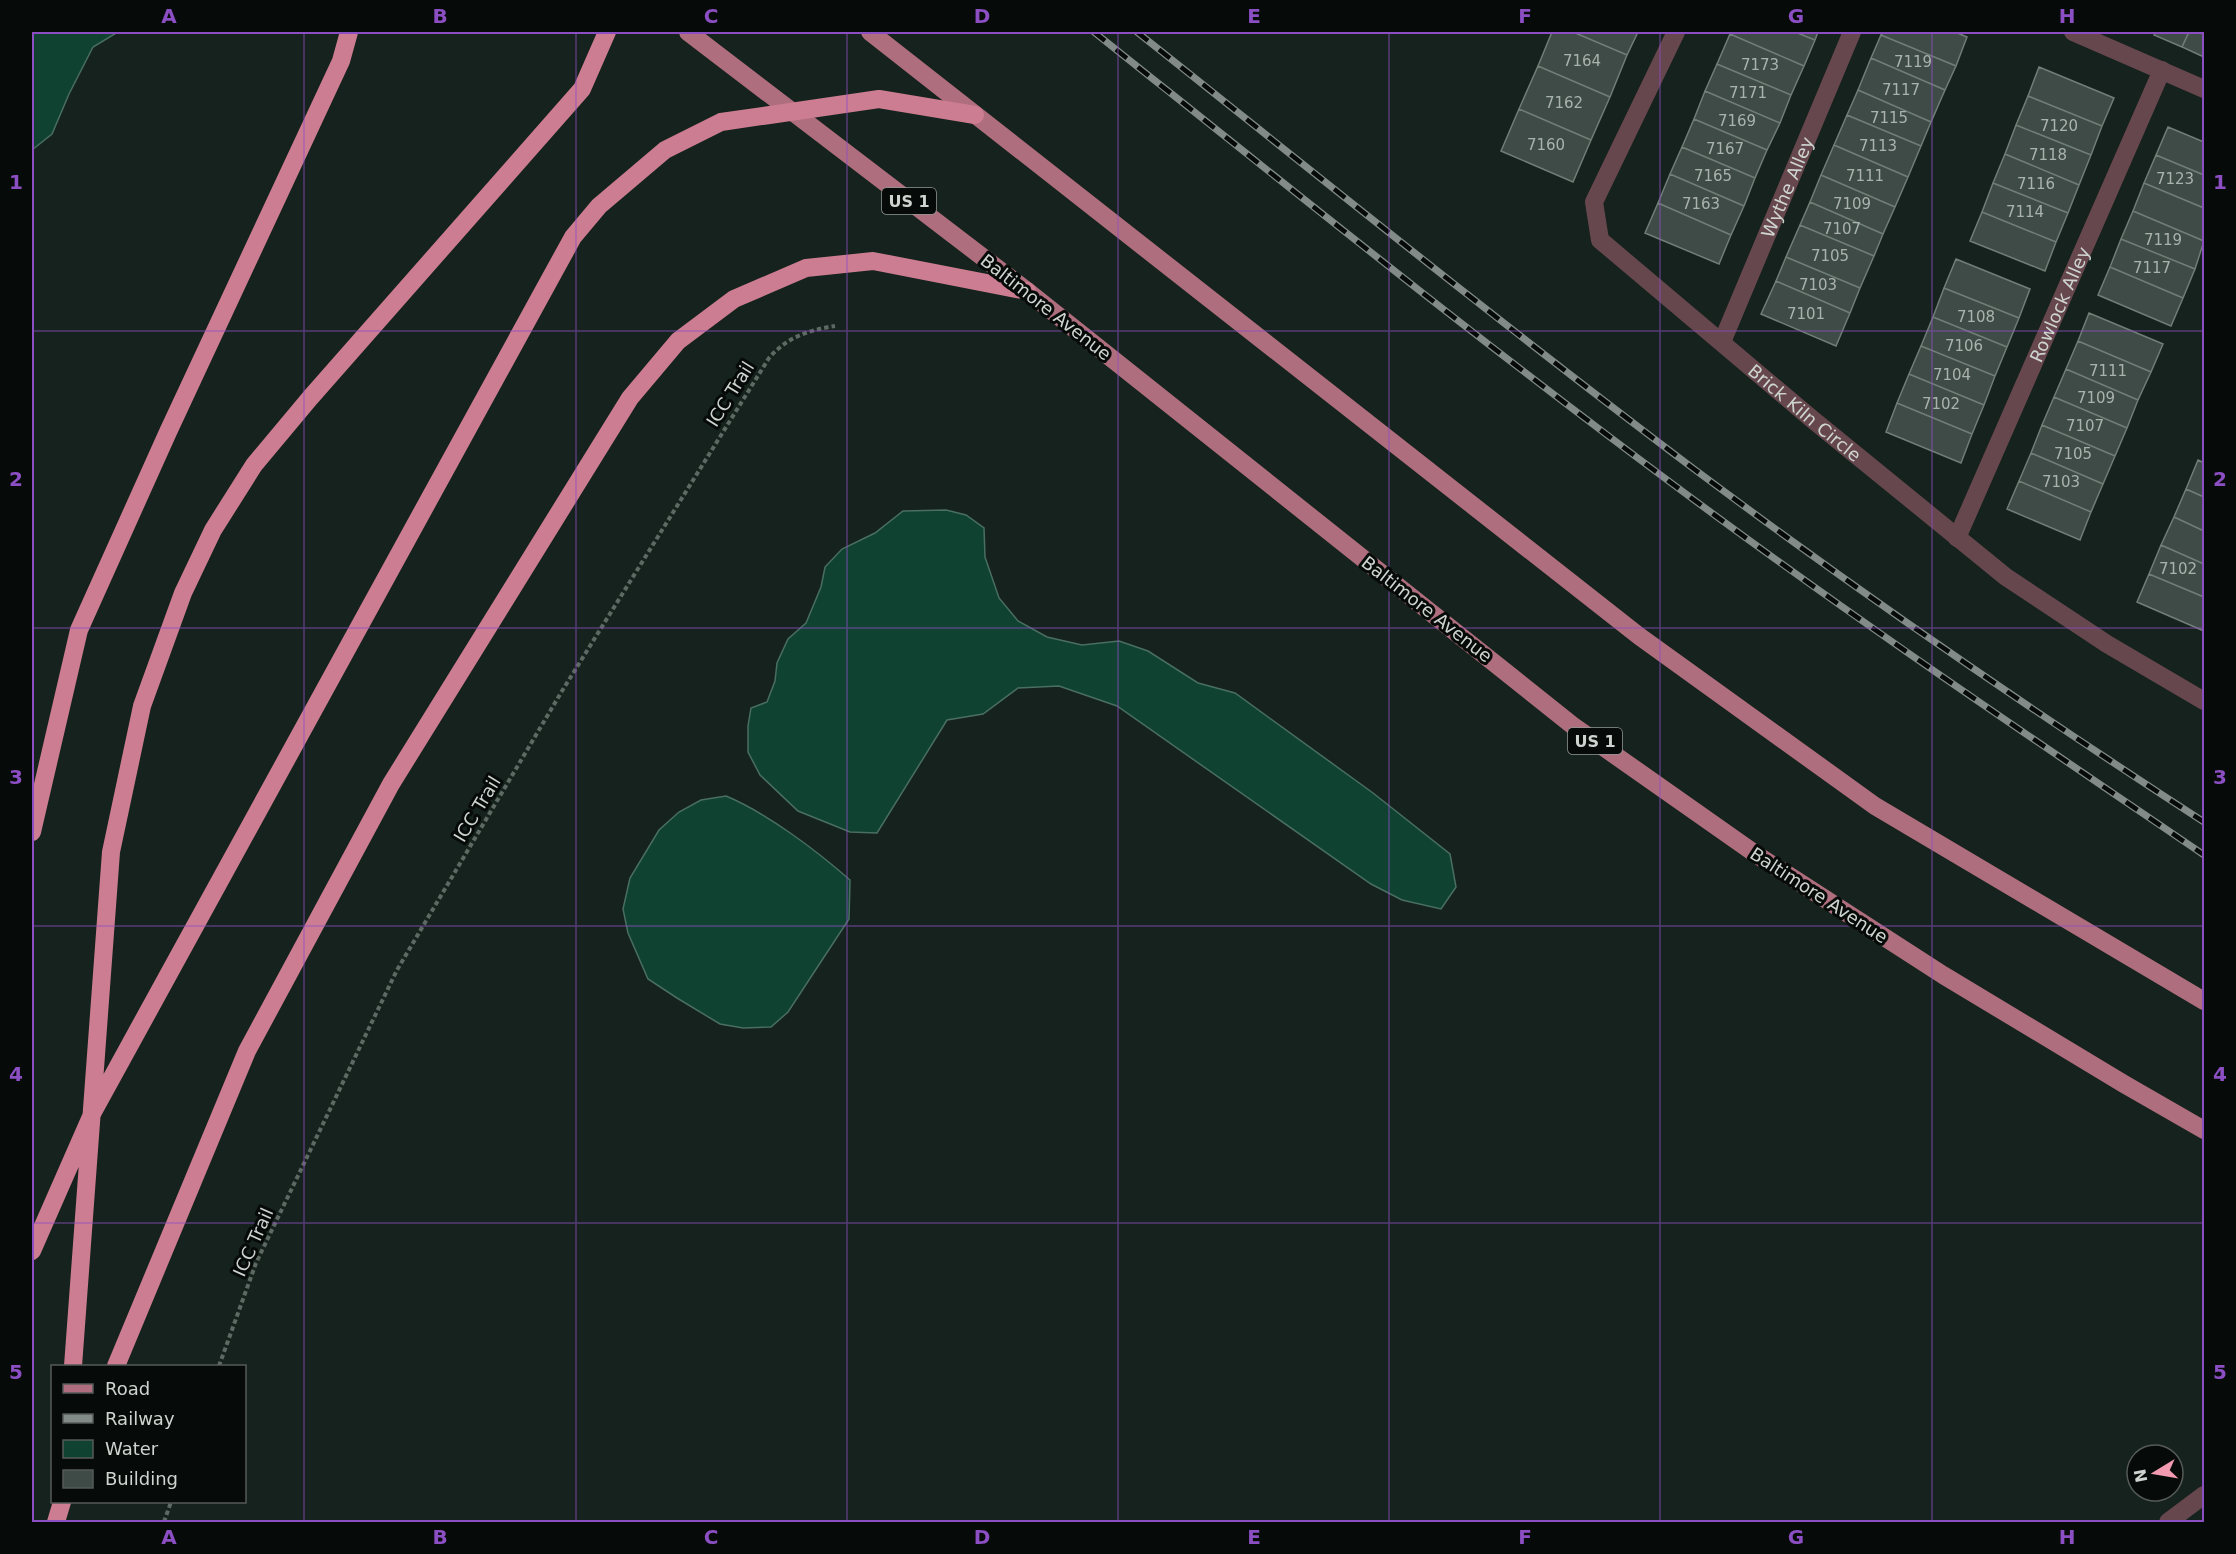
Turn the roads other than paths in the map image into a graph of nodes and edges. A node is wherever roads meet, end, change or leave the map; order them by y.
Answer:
1 (349, 32) edge
2 (607, 32) edge
3 (688, 32) edge
4 (870, 32) edge
5 (1676, 32) edge
6 (1852, 32) edge
7 (2073, 32) edge
8 (2162, 70) junction
9 (2205, 89) edge
10 (790, 111) junction
11 (975, 115) junction
12 (1027, 291) junction
13 (1722, 342) junction
14 (1957, 538) junction
15 (2205, 701) edge
16 (32, 832) edge
17 (2205, 1001) edge
18 (93, 1112) junction
19 (2205, 1130) edge
20 (32, 1251) edge
21 (73, 1365) edge
22 (116, 1365) edge
23 (2205, 1495) edge
24 (62, 1503) edge
25 (56, 1522) edge
26 (2168, 1522) edge

1 - 16 highway
2 - 18 highway
3 - 10 main road, Baltimore Avenue / US 1
4 - 11 main road
5 - 13 street, Brick Kiln Circle
6 - 13 street, Wythe Alley
7 - 8 street
8 - 9 street
8 - 14 street, Rowlock Alley
10 - 11 highway
10 - 12 main road, Baltimore Avenue / US 1
10 - 18 highway
11 - 17 main road
12 - 19 main road, Baltimore Avenue / US 1
12 - 22 highway
13 - 14 street, Brick Kiln Circle
14 - 15 street, Brick Kiln Circle
18 - 20 highway
18 - 21 highway
23 - 26 street
24 - 25 highway

